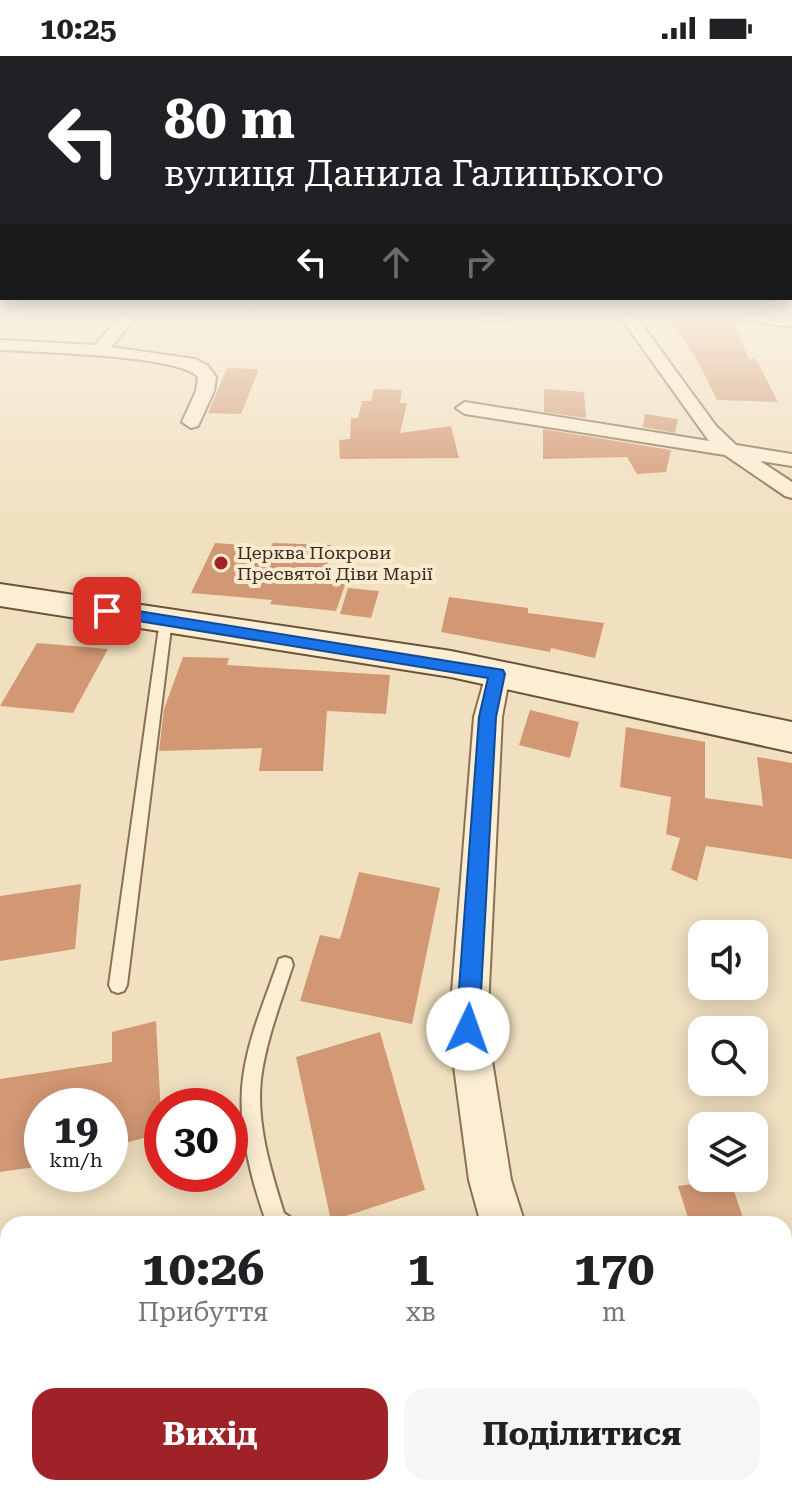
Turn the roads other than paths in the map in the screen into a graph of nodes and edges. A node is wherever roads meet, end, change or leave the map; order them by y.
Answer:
1 (206, 382) edge
2 (675, 382) edge
3 (465, 408) dead end
4 (191, 422) dead end
5 (729, 449) junction
6 (792, 460) edge
7 (792, 492) edge
8 (0, 595) edge
9 (166, 620) junction
10 (497, 674) junction
11 (792, 737) edge
12 (285, 965) dead end
13 (118, 985) dead end
14 (275, 1216) edge
15 (501, 1216) edge

1 - 4 street
2 - 5 street
3 - 5 street
5 - 6 street
5 - 7 street
8 - 9 street
9 - 10 street
9 - 13 lane
10 - 11 street
10 - 15 street
12 - 14 lane

